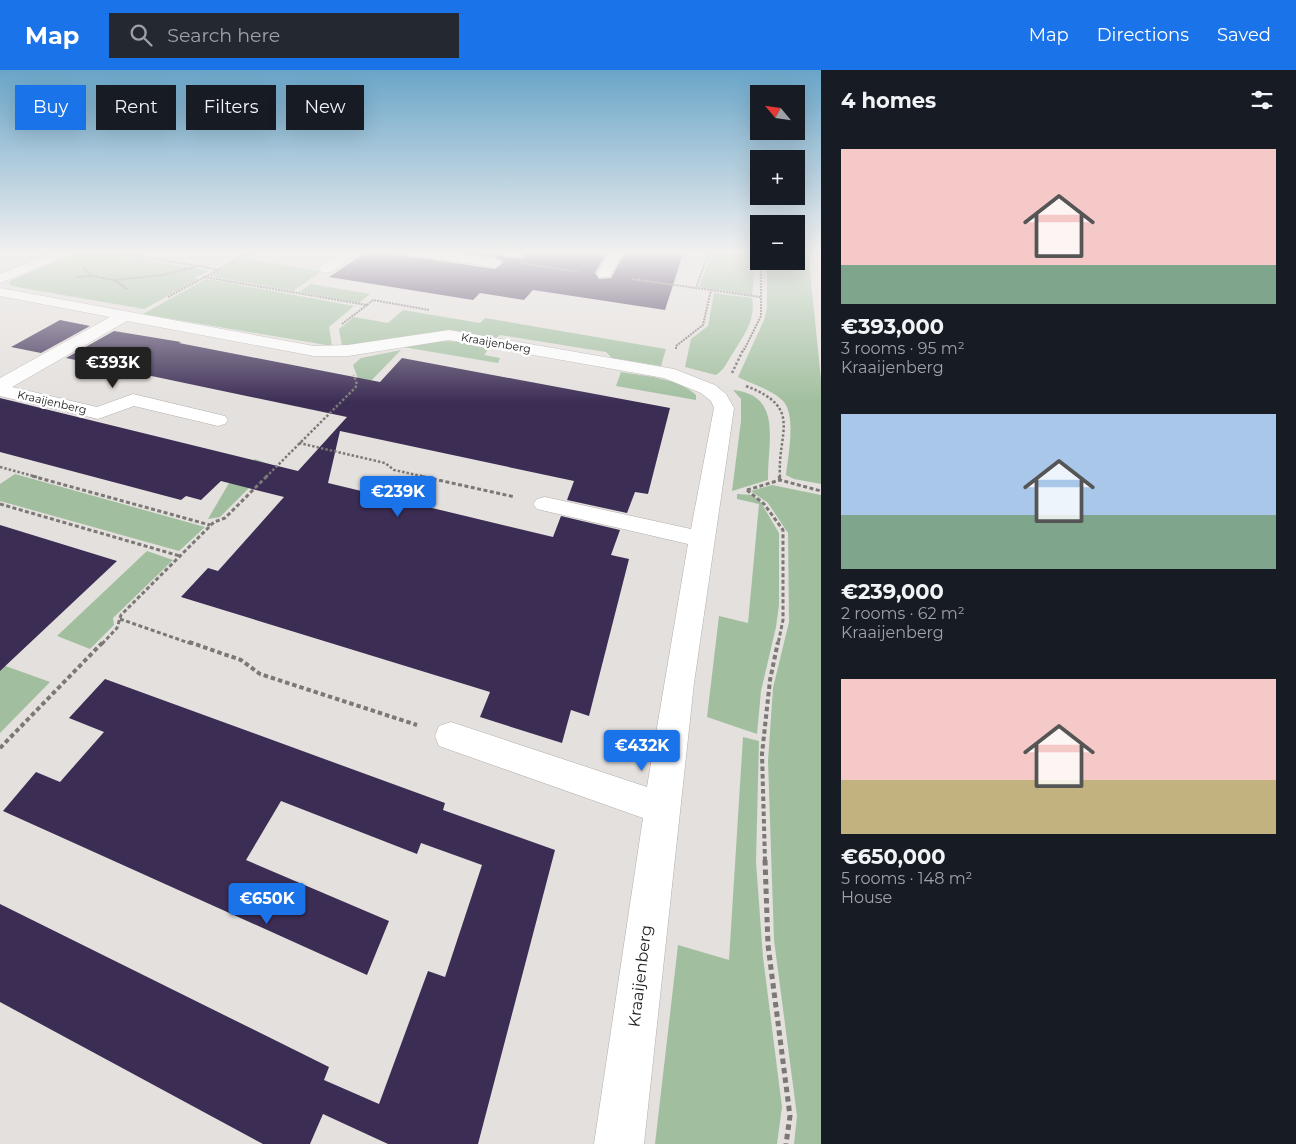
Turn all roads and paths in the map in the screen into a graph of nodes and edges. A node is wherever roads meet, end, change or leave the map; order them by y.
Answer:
1 (52, 302) edge
2 (145, 302) edge
3 (161, 302) edge
4 (350, 302) edge
5 (709, 302) edge
6 (760, 302) edge
7 (152, 307) junction
8 (128, 317) junction
9 (340, 352) junction
10 (668, 373) junction
11 (718, 384) junction
12 (0, 386) edge
13 (0, 390) edge
14 (218, 420) dead end
15 (299, 444) junction
16 (0, 467) edge
17 (780, 480) junction
18 (821, 491) edge
19 (0, 504) edge
20 (545, 504) joint
21 (210, 525) junction
22 (701, 539) junction
23 (180, 556) junction
24 (120, 619) junction
25 (451, 736) joint
26 (0, 748) edge
27 (662, 808) junction
28 (618, 1144) edge
29 (786, 1144) edge

1 - 8 street, Kraaijenberg
2 - 7 path
3 - 7 path
4 - 9 path
5 - 10 path
6 - 11 path
7 - 8 path
8 - 9 street, Kraaijenberg
8 - 12 street, Kraaijenberg
9 - 10 street, Kraaijenberg
9 - 15 path
10 - 11 street, Kraaijenberg
11 - 17 path
11 - 22 street, Kraaijenberg
13 - 14 street, Kraaijenberg
15 - 20 path
15 - 21 path
16 - 21 path
17 - 18 path
17 - 29 path
19 - 23 path
20 - 22 street
21 - 23 path
22 - 27 street, Kraaijenberg
23 - 24 path
24 - 25 path
24 - 26 path
25 - 27 street
27 - 28 street, Kraaijenberg

